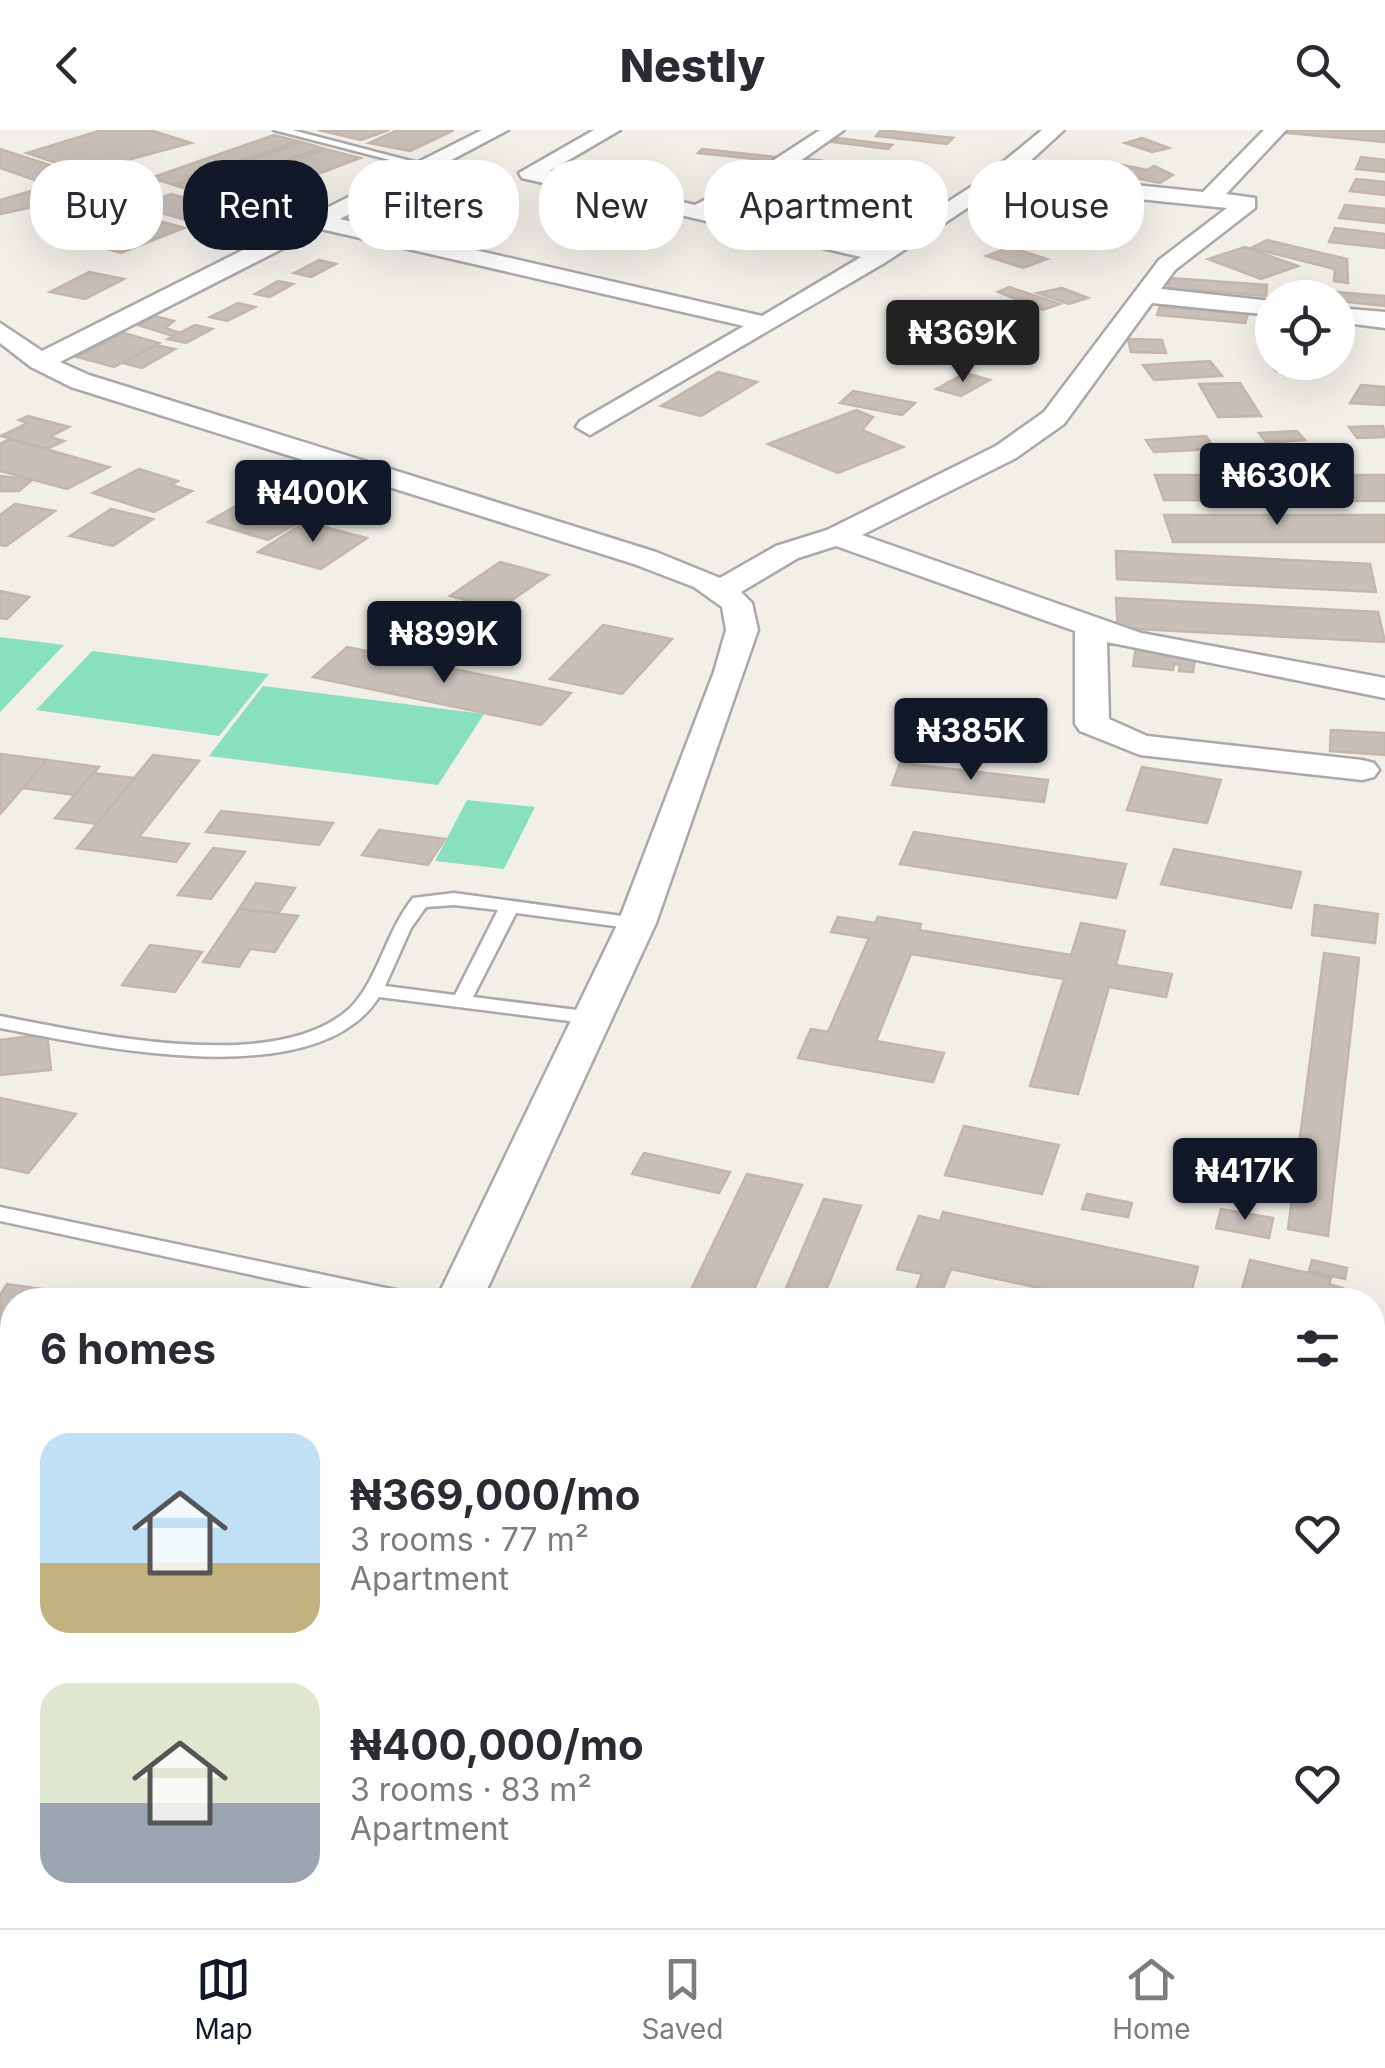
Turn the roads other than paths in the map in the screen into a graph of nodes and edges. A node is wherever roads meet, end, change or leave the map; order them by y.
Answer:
1 (279, 130) edge
2 (307, 130) edge
3 (498, 130) edge
4 (610, 130) edge
5 (834, 130) edge
6 (1054, 130) edge
7 (1276, 130) edge
8 (418, 160) edge
9 (421, 160) edge
10 (438, 160) edge
11 (1018, 160) edge
12 (1144, 192) edge
13 (968, 196) edge
14 (1210, 198) junction
15 (694, 214) junction
16 (328, 223) edge
17 (261, 250) edge
18 (879, 254) junction
19 (1146, 295) junction
20 (1255, 306) edge
21 (1355, 317) edge
22 (1385, 320) edge
23 (766, 324) junction
24 (0, 331) edge
25 (40, 362) junction
26 (590, 427) dead end
27 (836, 536) junction
28 (722, 590) junction
29 (1091, 628) junction
30 (1385, 688) edge
31 (1362, 770) dead end
32 (510, 906) junction
33 (638, 924) junction
34 (373, 990) junction
35 (461, 1002) junction
36 (593, 1018) junction
37 (0, 1022) edge
38 (0, 1214) edge
39 (349, 1288) edge
40 (464, 1288) edge

1 - 8 lane
2 - 9 lane
3 - 10 street
4 - 15 street
5 - 15 street
6 - 11 street
7 - 14 street
12 - 14 street
13 - 18 street
14 - 19 street
15 - 18 street
16 - 23 street
17 - 25 street
18 - 23 street
19 - 20 street
19 - 27 street
21 - 22 street
23 - 26 street
24 - 25 street
25 - 28 street
27 - 28 street
27 - 29 street
28 - 33 street
29 - 30 street
29 - 31 street
32 - 33 lane
32 - 34 lane
32 - 35 lane
33 - 36 street
34 - 35 lane
34 - 37 lane
35 - 36 lane
36 - 40 street
38 - 39 lane

